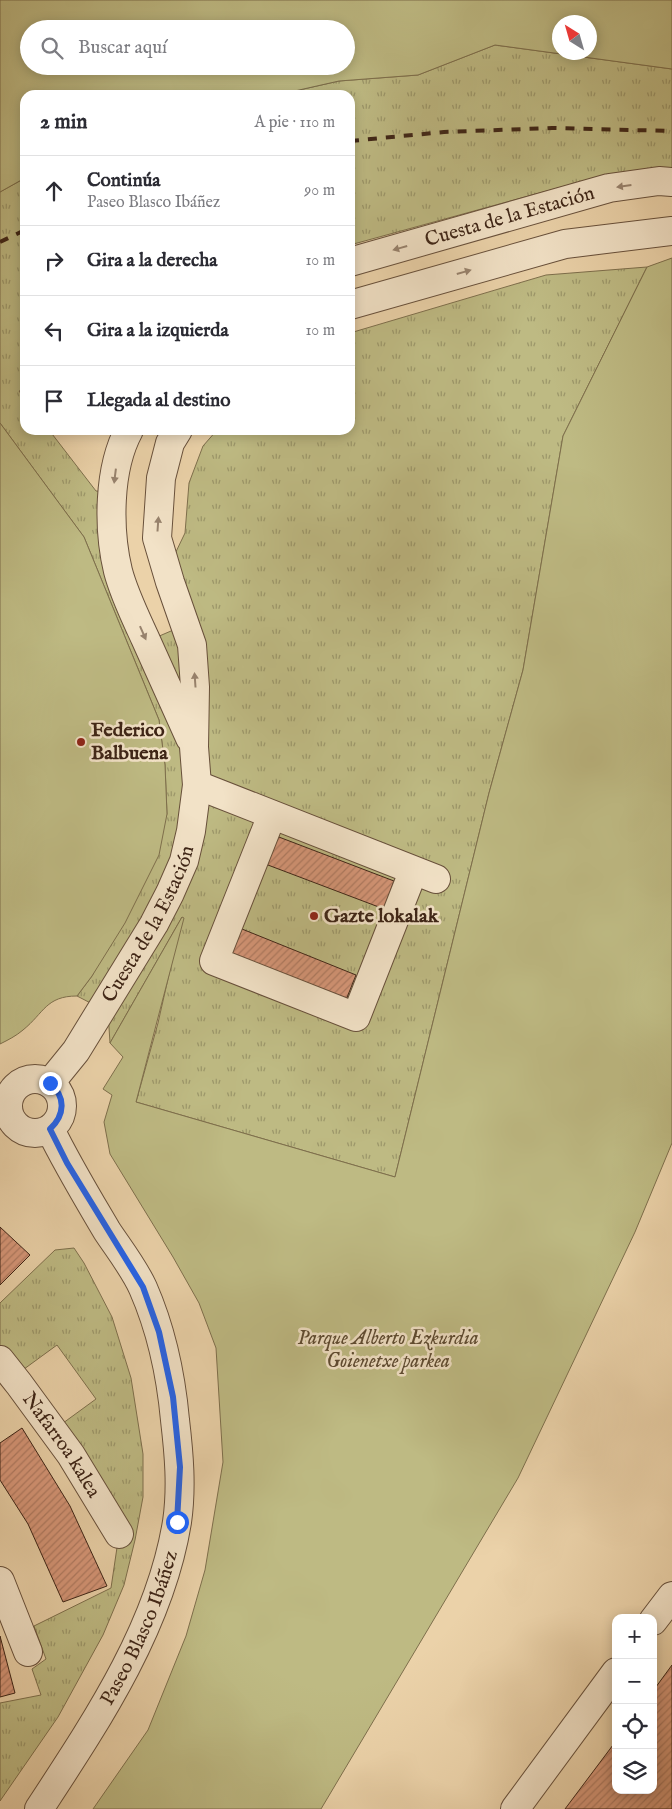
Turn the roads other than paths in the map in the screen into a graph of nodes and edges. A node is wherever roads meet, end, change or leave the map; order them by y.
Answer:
1 (672, 182) edge
2 (672, 231) edge
3 (355, 261) edge
4 (355, 304) edge
5 (126, 435) edge
6 (175, 435) edge
7 (194, 746) junction
8 (197, 785) junction
9 (272, 815) junction
10 (50, 1083) junction
11 (4, 1102) edge
12 (50, 1129) junction
13 (0, 1360) edge
14 (119, 1534) dead end
15 (0, 1581) edge
16 (672, 1596) edge
17 (657, 1616) edge
18 (28, 1652) dead end
19 (612, 1677) edge
20 (39, 1809) edge
21 (515, 1809) edge

1 -> 3 street, Cuesta de la Estación
4 -> 2 street, Cuesta de la Estación
5 -> 7 street, Cuesta de la Estación
7 -> 6 street, Cuesta de la Estación
7 - 8 street, Cuesta de la Estación
8 - 9 street
8 - 10 street, Cuesta de la Estación
9 - 9 street
10 - 11 street
10 - 12 street
11 - 12 street
12 - 20 street, Paseo Blasco Ibáñez
13 - 14 street, Nafarroa kalea
15 - 18 street
16 - 17 street
19 - 21 street

